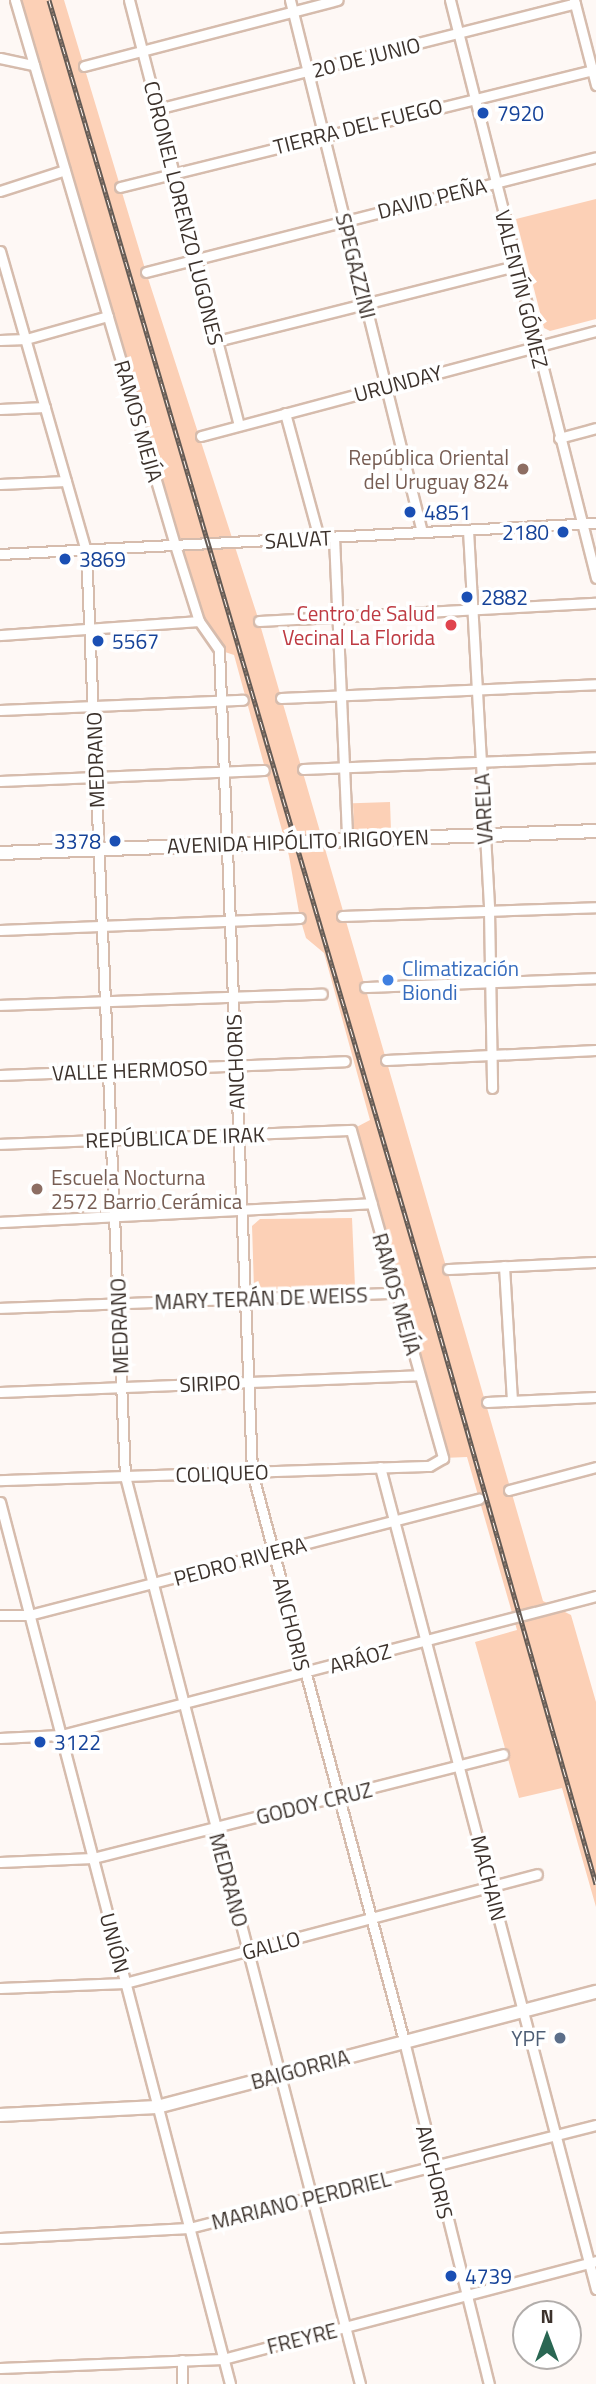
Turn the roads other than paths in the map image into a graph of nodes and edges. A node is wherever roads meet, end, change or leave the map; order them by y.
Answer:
1 (15, 0) edge
2 (129, 0) edge
3 (290, 0) edge
4 (338, 0) edge
5 (450, 0) edge
6 (574, 2) edge
7 (292, 12) junction
8 (458, 34) junction
9 (142, 50) junction
10 (0, 58) edge
11 (34, 65) junction
12 (84, 66) dead end
13 (594, 69) edge
14 (307, 71) junction
15 (596, 85) edge
16 (474, 98) junction
17 (157, 109) junction
18 (323, 135) junction
19 (596, 157) edge
20 (65, 170) junction
21 (173, 171) junction
22 (495, 182) junction
23 (120, 187) dead end
24 (0, 191) edge
25 (345, 220) junction
26 (0, 251) edge
27 (195, 258) junction
28 (2, 266) edge
29 (516, 266) junction
30 (146, 272) dead end
31 (365, 304) junction
32 (108, 316) junction
33 (596, 331) edge
34 (26, 339) junction
35 (0, 340) edge
36 (217, 341) junction
37 (536, 346) junction
38 (386, 386) junction
39 (45, 407) junction
40 (0, 410) edge
41 (285, 413) junction
42 (239, 425) junction
43 (596, 428) edge
44 (201, 436) dead end
45 (559, 438) junction
46 (66, 481) junction
47 (0, 484) edge
48 (596, 523) edge
49 (581, 524) junction
50 (468, 530) junction
51 (422, 532) junction
52 (334, 537) junction
53 (319, 538) junction
54 (175, 545) junction
55 (86, 550) junction
56 (0, 554) edge
57 (596, 578) edge
58 (596, 603) edge
59 (473, 610) junction
60 (338, 617) junction
61 (199, 621) junction
62 (259, 621) dead end
63 (89, 628) junction
64 (0, 635) edge
65 (596, 684) edge
66 (477, 690) junction
67 (341, 695) junction
68 (281, 698) dead end
69 (243, 700) dead end
70 (221, 702) junction
71 (92, 707) junction
72 (0, 710) edge
73 (596, 757) edge
74 (481, 762) junction
75 (344, 768) junction
76 (303, 769) dead end
77 (264, 770) dead end
78 (224, 772) junction
79 (95, 776) junction
80 (0, 780) edge
81 (596, 831) edge
82 (484, 835) junction
83 (346, 839) junction
84 (227, 844) junction
85 (99, 849) junction
86 (0, 853) edge
87 (596, 906) edge
88 (489, 910) junction
89 (342, 916) dead end
90 (300, 918) dead end
91 (230, 921) junction
92 (102, 926) junction
93 (0, 930) edge
94 (596, 978) edge
95 (491, 982) junction
96 (365, 987) dead end
97 (322, 994) dead end
98 (233, 997) junction
99 (105, 1002) junction
100 (0, 1005) edge
101 (596, 1050) edge
102 (491, 1055) junction
103 (386, 1060) dead end
104 (345, 1061) dead end
105 (235, 1066) junction
106 (108, 1071) junction
107 (0, 1075) edge
108 (492, 1088) dead end
109 (351, 1130) joint
110 (238, 1135) junction
111 (111, 1140) junction
112 (0, 1144) edge
113 (372, 1203) junction
114 (241, 1210) junction
115 (114, 1216) junction
116 (0, 1222) edge
117 (596, 1262) edge
118 (504, 1266) junction
119 (448, 1269) dead end
120 (397, 1293) junction
121 (245, 1299) junction
122 (118, 1304) junction
123 (0, 1308) edge
124 (419, 1375) junction
125 (248, 1382) junction
126 (122, 1387) junction
127 (0, 1392) edge
128 (596, 1397) edge
129 (512, 1401) junction
130 (487, 1402) dead end
131 (443, 1458) joint
132 (596, 1466) edge
133 (380, 1468) junction
134 (252, 1472) junction
135 (125, 1476) junction
136 (0, 1480) edge
137 (509, 1490) dead end
138 (479, 1499) dead end
139 (0, 1502) edge
140 (396, 1521) junction
141 (274, 1552) junction
142 (152, 1584) junction
143 (596, 1596) edge
144 (0, 1615) edge
145 (29, 1615) junction
146 (427, 1640) junction
147 (305, 1672) junction
148 (183, 1703) junction
149 (61, 1735) junction
150 (0, 1738) edge
151 (503, 1754) dead end
152 (460, 1766) junction
153 (339, 1797) junction
154 (215, 1827) junction
155 (93, 1858) junction
156 (0, 1862) edge
157 (537, 1874) dead end
158 (491, 1886) junction
159 (371, 1919) junction
160 (247, 1951) junction
161 (125, 1983) junction
162 (0, 1988) edge
163 (596, 1992) edge
164 (523, 2011) junction
165 (404, 2041) junction
166 (279, 2074) junction
167 (157, 2107) junction
168 (0, 2115) edge
169 (596, 2125) edge
170 (556, 2135) junction
171 (433, 2168) junction
172 (311, 2197) junction
173 (189, 2228) junction
174 (0, 2238) edge
175 (593, 2262) edge
176 (596, 2289) edge
177 (466, 2294) junction
178 (345, 2327) junction
179 (223, 2359) junction
180 (182, 2361) junction
181 (0, 2368) edge
182 (182, 2384) edge
183 (230, 2384) edge
184 (360, 2384) edge
185 (489, 2384) edge

1 - 11 street, RAMOS MEJÍA
2 - 9 street, CORONEL LORENZO LUGONES
3 - 7 street, SPEGAZZINI
4 - 7 street
5 - 8 street, VALENTÍN GÓMEZ
6 - 8 street, 20 DE JUNIO
6 - 13 street
7 - 9 street
7 - 14 street, SPEGAZZINI
8 - 14 street, 20 DE JUNIO
8 - 16 street, VALENTÍN GÓMEZ
9 - 12 street
9 - 17 street, CORONEL LORENZO LUGONES
10 - 11 street
11 - 20 street, RAMOS MEJÍA
13 - 15 street
13 - 16 street, TIERRA DEL FUEGO
14 - 17 street, 20 DE JUNIO
14 - 18 street, SPEGAZZINI
16 - 18 street, TIERRA DEL FUEGO
16 - 22 street, VALENTÍN GÓMEZ
17 - 21 street, CORONEL LORENZO LUGONES
18 - 21 street, TIERRA DEL FUEGO
18 - 25 street, SPEGAZZINI
19 - 22 street, DAVID PEÑA
20 - 24 street
20 - 32 street, RAMOS MEJÍA
21 - 23 street, TIERRA DEL FUEGO
21 - 27 street, CORONEL LORENZO LUGONES
22 - 25 street, DAVID PEÑA
22 - 29 street, VALENTÍN GÓMEZ
25 - 27 street, DAVID PEÑA
25 - 31 street, SPEGAZZINI
26 - 28 street, MEDRANO
27 - 30 street, DAVID PEÑA
27 - 36 street, CORONEL LORENZO LUGONES
28 - 34 street, MEDRANO
29 - 31 street
29 - 37 street, VALENTÍN GÓMEZ
31 - 36 street
31 - 38 street, SPEGAZZINI
32 - 34 street
32 - 54 street, RAMOS MEJÍA
33 - 37 street, URUNDAY
34 - 35 street
34 - 39 street, MEDRANO
36 - 42 street, CORONEL LORENZO LUGONES
37 - 38 street, URUNDAY
37 - 45 street, VALENTÍN GÓMEZ
38 - 41 street, URUNDAY
38 - 51 street, SPEGAZZINI
39 - 40 street
39 - 46 street, MEDRANO
41 - 42 street, URUNDAY
41 - 53 street
42 - 44 street, URUNDAY
43 - 45 street
45 - 49 street, VALENTÍN GÓMEZ
46 - 47 street
46 - 55 street, MEDRANO
48 - 49 street, SALVAT
49 - 50 street, SALVAT
49 - 57 street, VALENTÍN GÓMEZ
50 - 51 street, SALVAT
50 - 59 street, VARELA
51 - 52 street, SALVAT
52 - 53 street, SALVAT
52 - 60 street
53 - 54 street, SALVAT
54 - 55 street, SALVAT
54 - 61 street, RAMOS MEJÍA
55 - 56 street, SALVAT
55 - 63 street, MEDRANO
58 - 59 street
59 - 60 street
59 - 66 street, VARELA
60 - 62 street
60 - 67 street
61 - 63 street
61 - 70 street, RAMOS MEJÍA
63 - 64 street
63 - 71 street, MEDRANO
65 - 66 street
66 - 67 street
66 - 74 street, VARELA
67 - 68 street
67 - 75 street
69 - 70 street
70 - 71 street
70 - 78 street, RAMOS MEJÍA
71 - 72 street
71 - 79 street, MEDRANO
73 - 74 street
74 - 75 street
74 - 82 street, VARELA
75 - 76 street
75 - 83 street
77 - 78 street
78 - 79 street
78 - 84 street, RAMOS MEJÍA
79 - 80 street
79 - 85 street, MEDRANO
81 - 82 street, AVENIDA HIPÓLITO IRIGOYEN
82 - 83 street, AVENIDA HIPÓLITO IRIGOYEN
82 - 88 street, VARELA
83 - 84 street, AVENIDA HIPÓLITO IRIGOYEN
84 - 85 street, AVENIDA HIPÓLITO IRIGOYEN
84 - 91 street, ANCHORIS
85 - 86 street, AVENIDA HIPÓLITO IRIGOYEN
85 - 92 street, MEDRANO
87 - 88 street
88 - 89 street
88 - 95 street, VARELA
90 - 91 street
91 - 92 street
91 - 98 street, ANCHORIS
92 - 93 street
92 - 99 street, MEDRANO
94 - 95 street
95 - 96 street
95 - 102 street, VARELA
97 - 98 street
98 - 99 street
98 - 105 street, ANCHORIS
99 - 100 street
99 - 106 street, MEDRANO
101 - 102 street
102 - 103 street
102 - 108 street, VARELA
104 - 105 street, VALLE HERMOSO
105 - 106 street, VALLE HERMOSO
105 - 110 street, ANCHORIS
106 - 107 street, VALLE HERMOSO
106 - 111 street, MEDRANO
109 - 110 street, REPÚBLICA DE IRAK
109 - 113 street, RAMOS MEJÍA
110 - 111 street, REPÚBLICA DE IRAK
110 - 114 street, ANCHORIS
111 - 112 street, REPÚBLICA DE IRAK
111 - 115 street, MEDRANO
113 - 114 street
113 - 120 street, RAMOS MEJÍA
114 - 115 street
114 - 121 street, ANCHORIS
115 - 116 street
115 - 122 street, MEDRANO
117 - 118 street
118 - 119 street
118 - 129 street
120 - 121 street, MARY TERÁN DE WEISS
120 - 124 street, RAMOS MEJÍA
121 - 122 street, MARY TERÁN DE WEISS
121 - 125 street, ANCHORIS
122 - 123 street, MARY TERÁN DE WEISS
122 - 126 street, MEDRANO
124 - 125 street, SIRIPO
124 - 131 street, RAMOS MEJÍA
125 - 126 street, SIRIPO
125 - 134 street, ANCHORIS
126 - 127 street, SIRIPO
126 - 135 street, MEDRANO
128 - 129 street
129 - 130 street
131 - 133 street, COLIQUEO
132 - 137 street
133 - 134 street, COLIQUEO
133 - 140 street, MACHAIN
134 - 135 street, COLIQUEO
134 - 141 street, ANCHORIS
135 - 136 street, COLIQUEO
135 - 142 street, MEDRANO
138 - 140 street, PEDRO RIVERA
139 - 145 street, UNIÓN
140 - 141 street, PEDRO RIVERA
140 - 146 street, MACHAIN
141 - 142 street, PEDRO RIVERA
141 - 147 street, ANCHORIS
142 - 145 street, PEDRO RIVERA
142 - 148 street, MEDRANO
143 - 146 street, ARÁOZ
144 - 145 street, PEDRO RIVERA
145 - 149 street, UNIÓN
146 - 147 street, ARÁOZ
146 - 152 street, MACHAIN
147 - 148 street, ARÁOZ
147 - 153 street, ANCHORIS
148 - 149 street, ARÁOZ
148 - 154 street, MEDRANO
149 - 150 street, ARÁOZ
149 - 155 street, UNIÓN
151 - 152 street, GODOY CRUZ
152 - 153 street, GODOY CRUZ
152 - 158 street, MACHAIN
153 - 154 street, GODOY CRUZ
153 - 159 street, ANCHORIS
154 - 155 street, GODOY CRUZ
154 - 160 street, MEDRANO
155 - 156 street, GODOY CRUZ
155 - 161 street, UNIÓN
157 - 158 street, GALLO
158 - 159 street, GALLO
158 - 164 street, MACHAIN
159 - 160 street, GALLO
159 - 165 street, ANCHORIS
160 - 161 street, GALLO
160 - 166 street, MEDRANO
161 - 162 street, GALLO
161 - 167 street, UNIÓN
163 - 164 street, BAIGORRIA
164 - 165 street, BAIGORRIA
164 - 170 street, MACHAIN
165 - 166 street, BAIGORRIA
165 - 171 street, ANCHORIS
166 - 167 street, BAIGORRIA
166 - 172 street, MEDRANO
167 - 168 street, BAIGORRIA
167 - 173 street, UNIÓN
169 - 170 street, MARIANO PERDRIEL
170 - 171 street, MARIANO PERDRIEL
170 - 175 street, MACHAIN
171 - 172 street, MARIANO PERDRIEL
171 - 177 street, ANCHORIS
172 - 173 street, MARIANO PERDRIEL
172 - 178 street, MEDRANO
173 - 174 street, MARIANO PERDRIEL
173 - 179 street, UNIÓN
175 - 176 street, MACHAIN
175 - 177 street, FREYRE
177 - 178 street, FREYRE
177 - 185 street, ANCHORIS
178 - 179 street, FREYRE
178 - 184 street, MEDRANO
179 - 180 street, FREYRE
179 - 183 street, UNIÓN
180 - 181 street, FREYRE
180 - 182 street

